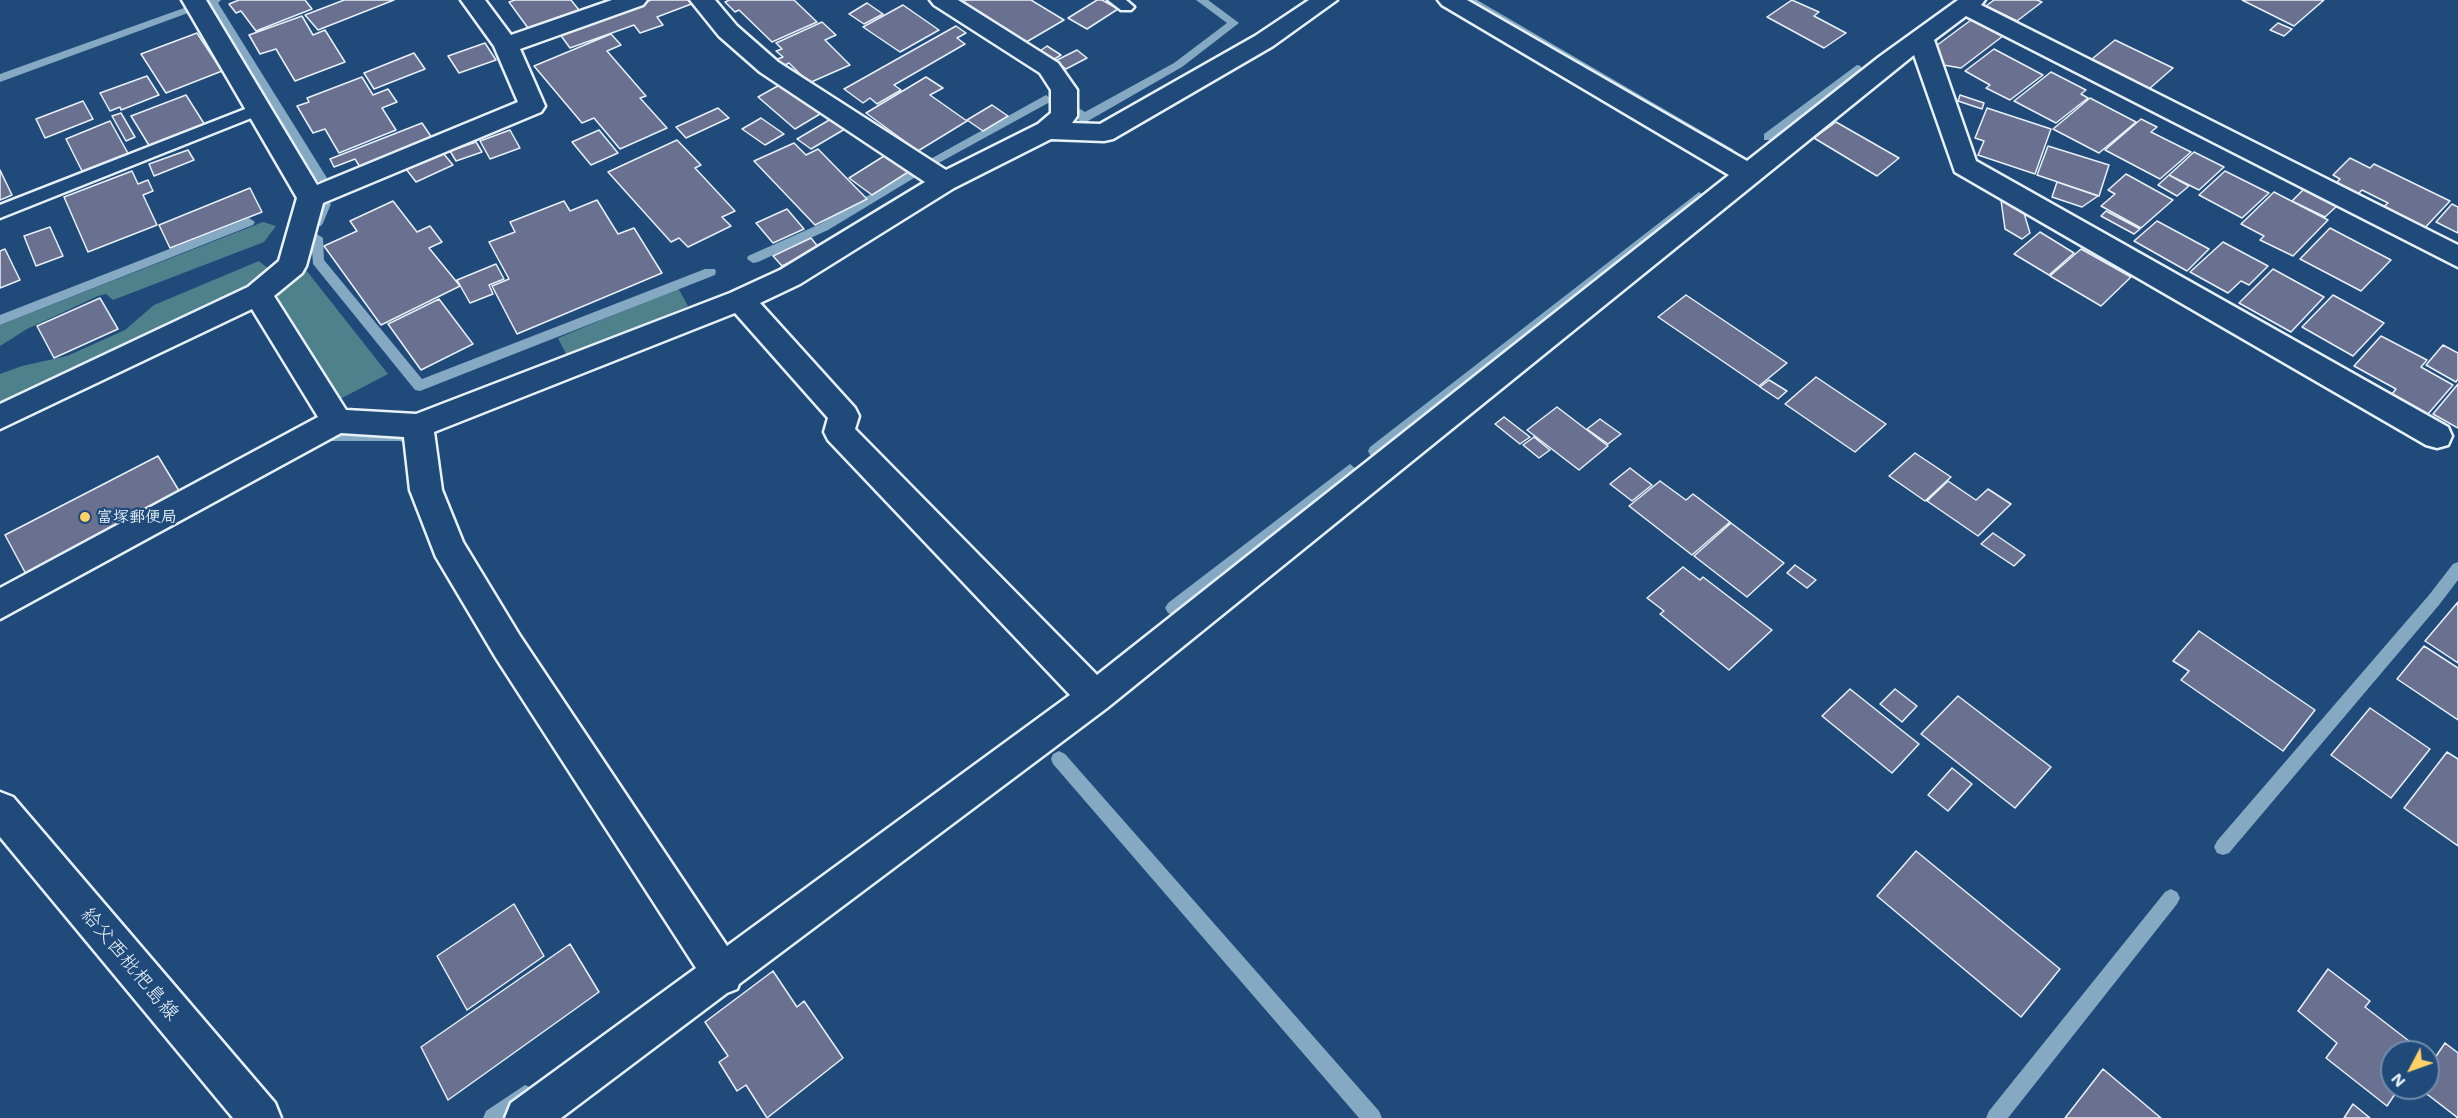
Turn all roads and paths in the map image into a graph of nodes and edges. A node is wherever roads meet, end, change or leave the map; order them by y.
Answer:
1 (194, 0) edge
2 (473, 0) edge
3 (634, 0) edge
4 (702, 0) edge
5 (942, 0) edge
6 (1324, 0) edge
7 (1450, 0) edge
8 (1969, 3) edge
9 (1921, 38) junction
10 (506, 45) junction
11 (258, 109) junction
12 (1047, 130) junction
13 (1748, 174) junction
14 (945, 182) junction
15 (311, 198) junction
16 (0, 212) edge
17 (2458, 257) edge
18 (258, 294) junction
19 (740, 300) junction
20 (0, 417) edge
21 (337, 421) junction
22 (418, 426) junction
23 (2437, 436) dead end
24 (0, 605) edge
25 (1095, 697) junction
26 (0, 810) edge
27 (723, 975) junction
28 (260, 1118) edge
29 (526, 1118) edge

1 - 11 street
2 - 10 street
3 - 10 street
4 - 14 street
5 - 12 street
6 - 12 street
7 - 13 street
8 - 9 street
8 - 17 street
9 - 13 street
9 - 23 street
10 - 15 street
11 - 15 street
11 - 16 lane
12 - 14 street
13 - 25 street
14 - 19 street
15 - 18 street
18 - 20 street
18 - 21 street
19 - 22 street
19 - 25 street
21 - 22 street
21 - 24 street
22 - 27 street
25 - 27 street
26 - 28 street, 給父西枇杷島線
27 - 29 street

